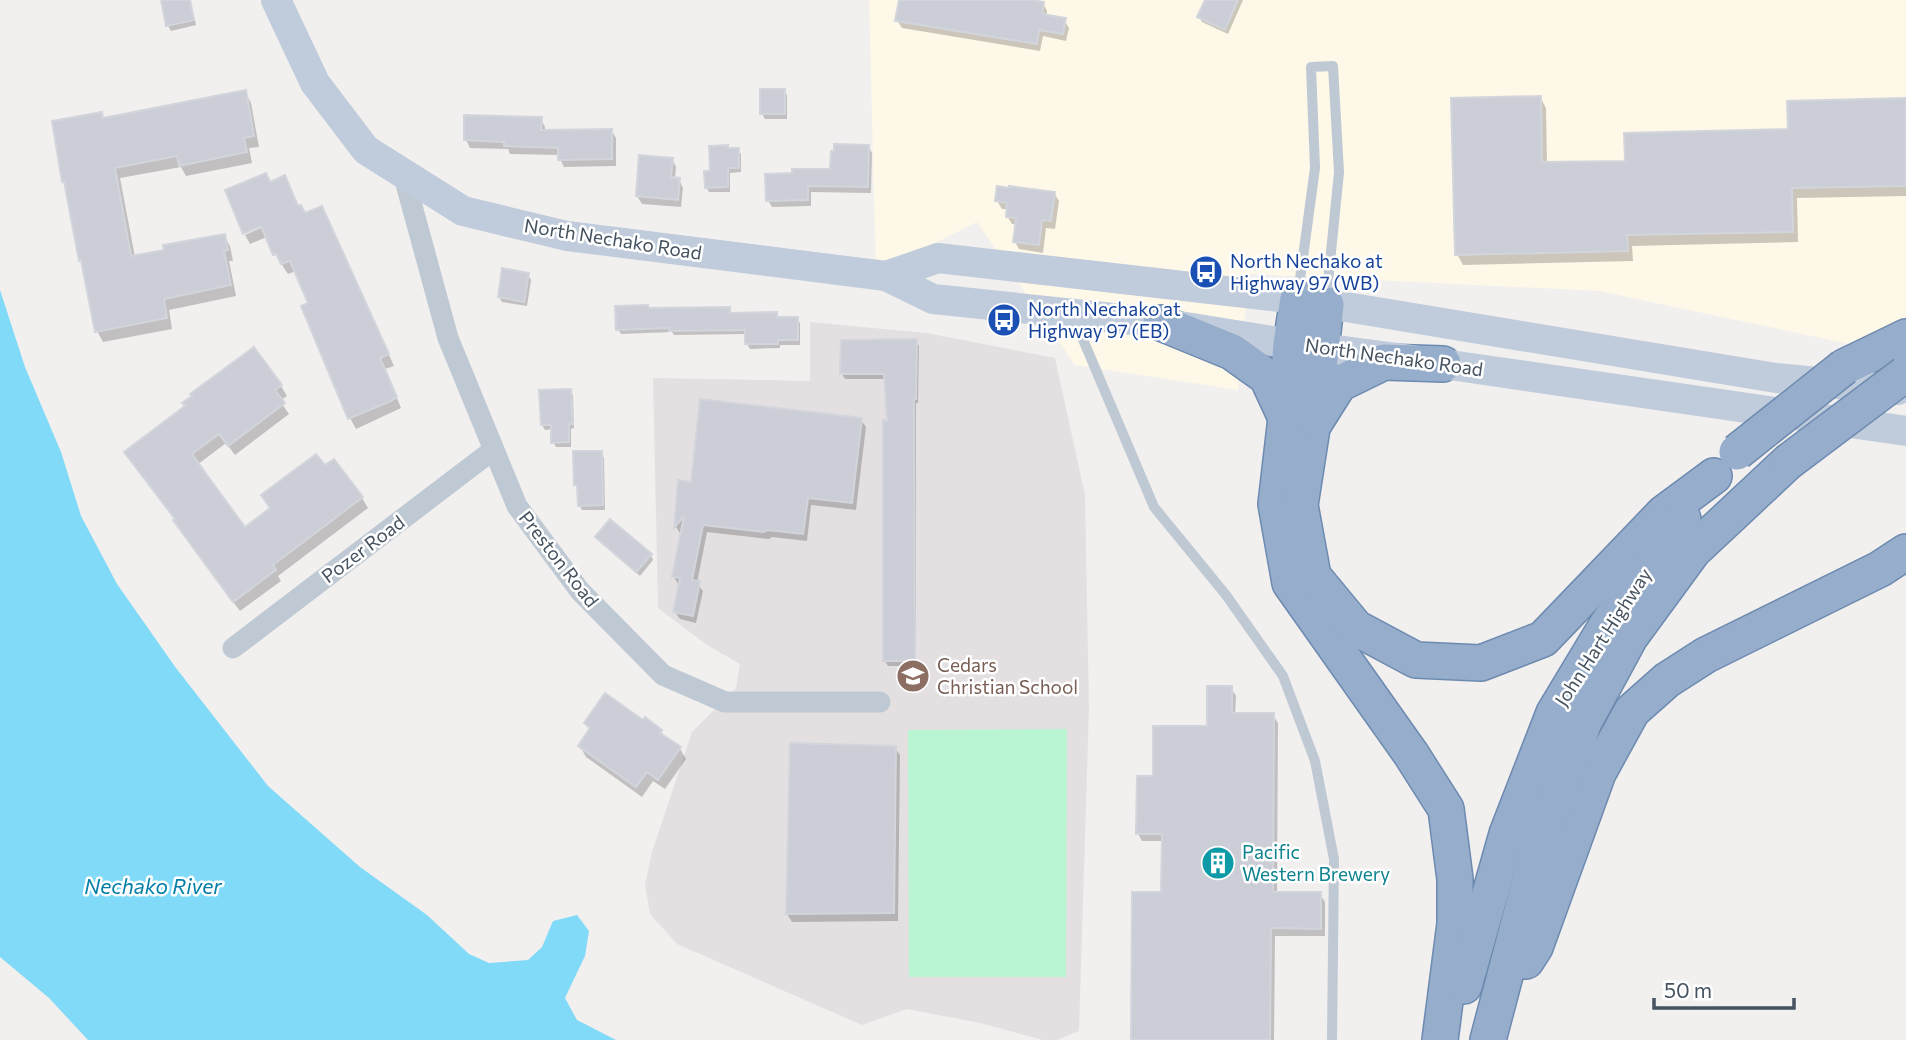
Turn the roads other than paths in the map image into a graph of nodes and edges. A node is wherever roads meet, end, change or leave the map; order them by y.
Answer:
1 (276, 0) edge
2 (404, 173) junction
3 (886, 276) junction
4 (1312, 302) junction
5 (1072, 313) junction
6 (1161, 323) junction
7 (1906, 337) edge
8 (1306, 345) junction
9 (1443, 363) junction
10 (1906, 373) edge
11 (1906, 391) edge
12 (1299, 423) junction
13 (1906, 431) edge
14 (494, 450) junction
15 (1726, 464) junction
16 (1906, 552) edge
17 (233, 648) dead end
18 (880, 702) dead end
19 (1497, 1005) junction
20 (1332, 1040) edge
21 (1440, 1040) edge
22 (1449, 1040) edge
23 (1488, 1040) edge

1 - 2 main road, North Nechako Road
2 - 3 main road, North Nechako Road
2 - 14 street, Preston Road
3 - 4 main road, North Nechako Road
3 - 5 main road, North Nechako Road
4 - 4 lane
4 - 8 highway
4 - 11 main road, North Nechako Road
5 - 6 main road, North Nechako Road
5 - 20 lane
6 - 8 main road, North Nechako Road
6 - 12 highway
7 - 15 highway, John Hart Highway, bridge
8 - 9 main road, North Nechako Road
8 - 12 highway
9 - 12 highway
9 - 13 main road, North Nechako Road
10 - 19 highway, John Hart Highway, bridge
12 - 15 highway
12 - 21 highway
14 - 17 street, Pozer Road
14 - 18 street, Preston Road
15 - 22 highway, John Hart Highway
16 - 19 highway
19 - 23 highway, John Hart Highway

